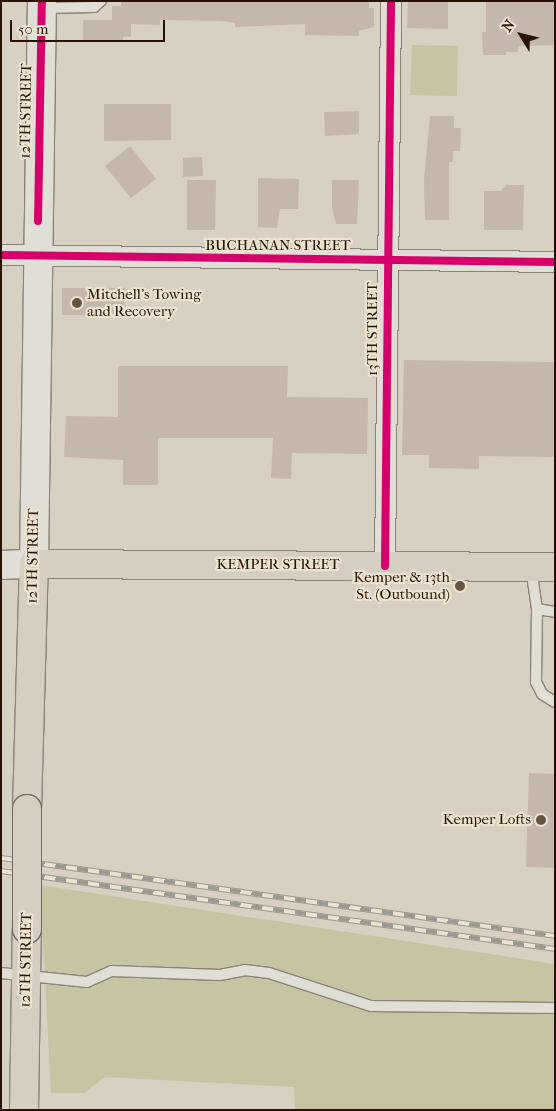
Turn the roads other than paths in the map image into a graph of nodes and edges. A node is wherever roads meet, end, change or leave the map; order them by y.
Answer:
1 (101, 1) edge
2 (391, 1) edge
3 (42, 4) edge
4 (1, 255) edge
5 (37, 257) junction
6 (387, 260) junction
7 (555, 262) edge
8 (34, 564) junction
9 (1, 565) edge
10 (385, 566) junction
11 (543, 567) edge
12 (537, 609) junction
13 (555, 612) edge
14 (555, 702) edge
15 (13, 974) edge
16 (555, 1008) edge
17 (24, 1110) edge

1 - 3 lane
2 - 6 street, 13TH STREET
3 - 5 main road, 12TH STREET
4 - 5 street, BUCHANAN STREET
5 - 6 street, BUCHANAN STREET
5 - 8 main road, 12TH STREET
6 - 7 street, BUCHANAN STREET
6 - 10 street, 13TH STREET
8 - 9 main road, KEMPER STREET
8 - 10 main road, KEMPER STREET
8 - 15 main road, 12TH STREET, bridge
10 - 11 main road, KEMPER STREET
11 - 12 lane
12 - 13 lane
12 - 14 lane
15 - 16 lane
15 - 17 main road, 12TH STREET

